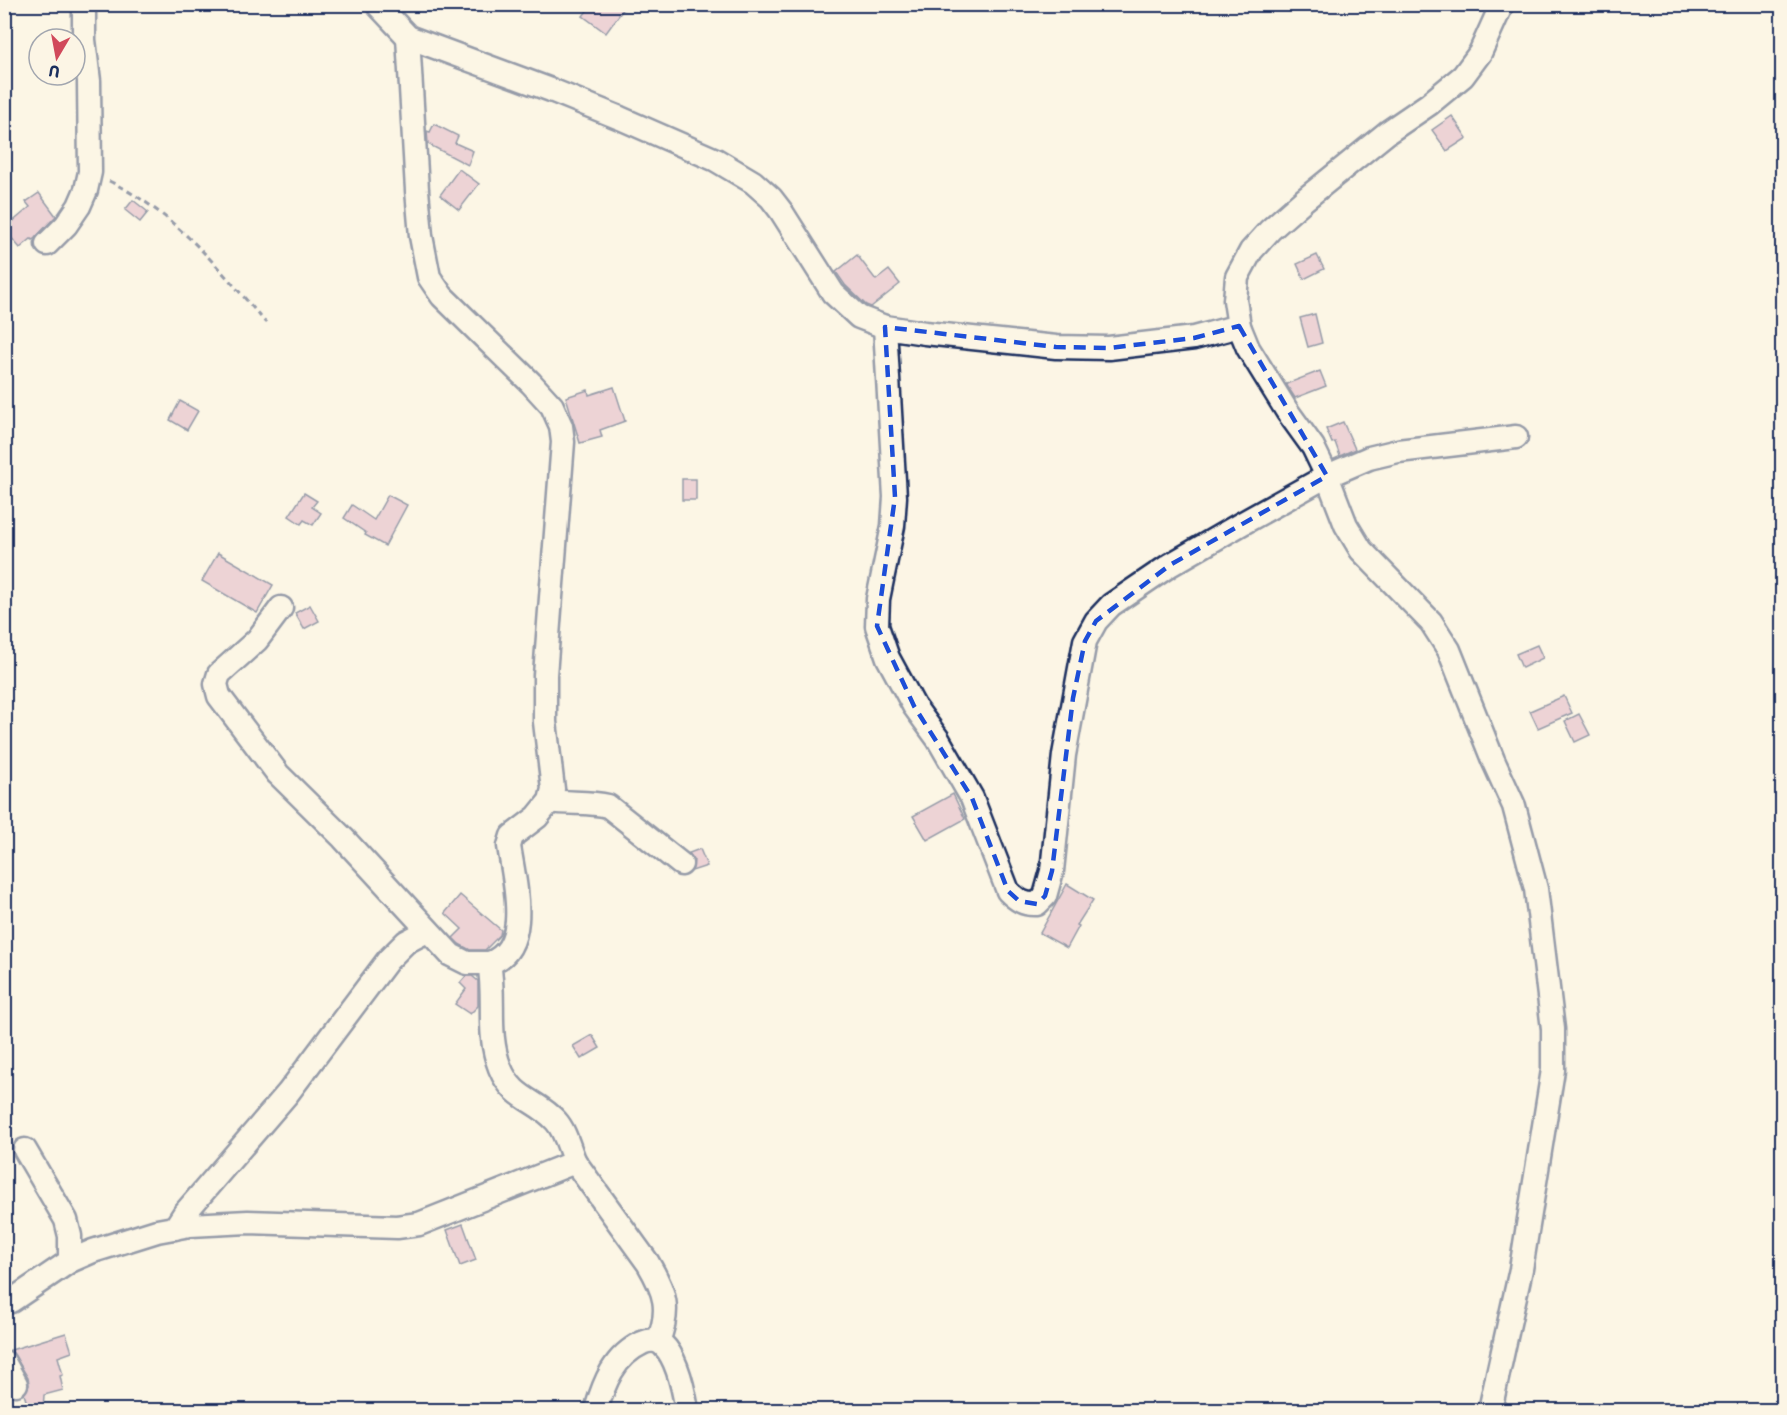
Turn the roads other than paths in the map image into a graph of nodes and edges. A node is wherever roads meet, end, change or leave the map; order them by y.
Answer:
1 (84, 4) edge
2 (377, 4) edge
3 (1502, 4) edge
4 (408, 37) junction
5 (47, 244) dead end
6 (1239, 326) junction
7 (885, 327) junction
8 (1516, 437) dead end
9 (1327, 476) junction
10 (281, 608) dead end
11 (550, 801) junction
12 (681, 864) dead end
13 (428, 931) junction
14 (489, 963) junction
15 (25, 1150) dead end
16 (575, 1162) junction
17 (175, 1228) junction
18 (70, 1261) junction
19 (4, 1303) edge
20 (658, 1341) junction
21 (4, 1362) edge
22 (16, 1384) dead end
23 (596, 1410) edge
24 (687, 1410) edge
25 (1490, 1410) edge

1 - 5 street
2 - 4 street
3 - 6 street
4 - 7 street
4 - 11 street
6 - 7 street
6 - 9 street
7 - 9 street
8 - 9 street
9 - 25 street
10 - 13 street
11 - 12 street
11 - 14 street
13 - 14 street
13 - 17 street
14 - 16 street
15 - 18 street
16 - 17 street
16 - 20 street
17 - 18 street
18 - 19 street
20 - 23 street
20 - 24 street
21 - 22 street

